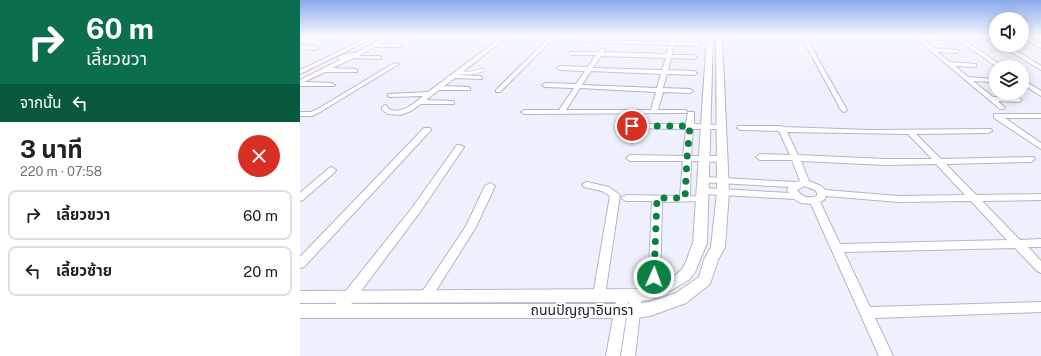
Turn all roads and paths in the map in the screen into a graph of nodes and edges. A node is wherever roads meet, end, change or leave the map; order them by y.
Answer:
1 (340, 53) edge
2 (361, 53) edge
3 (484, 53) edge
4 (537, 53) edge
5 (670, 53) edge
6 (709, 53) edge
7 (720, 53) edge
8 (812, 53) edge
9 (935, 53) edge
10 (980, 53) edge
11 (1016, 53) edge
12 (571, 54) dead end
13 (599, 54) junction
14 (355, 56) junction
15 (669, 56) junction
16 (694, 57) dead end
17 (380, 58) dead end
18 (991, 60) edge
19 (396, 64) dead end
20 (949, 64) junction
21 (974, 65) dead end
22 (560, 68) dead end
23 (1041, 68) edge
24 (590, 69) junction
25 (324, 70) junction
26 (483, 70) dead end
27 (356, 71) dead end
28 (300, 72) edge
29 (664, 72) junction
30 (694, 73) dead end
31 (454, 75) junction
32 (480, 78) dead end
33 (968, 79) junction
34 (989, 80) edge
35 (300, 83) edge
36 (332, 85) dead end
37 (545, 85) dead end
38 (578, 86) junction
39 (1029, 86) edge
40 (436, 88) junction
41 (468, 89) dead end
42 (659, 90) junction
43 (498, 91) dead end
44 (690, 91) dead end
45 (428, 94) junction
46 (1041, 94) edge
47 (390, 95) dead end
48 (989, 96) edge
49 (993, 100) edge
50 (419, 102) junction
51 (452, 103) dead end
52 (385, 107) dead end
53 (1002, 108) dead end
54 (844, 110) dead end
55 (525, 112) dead end
56 (561, 112) junction
57 (654, 112) junction
58 (300, 114) edge
59 (1041, 116) edge
60 (632, 126) dead end
61 (690, 126) junction
62 (705, 127) junction
63 (722, 127) junction
64 (741, 128) dead end
65 (781, 128) junction
66 (427, 130) dead end
67 (988, 131) dead end
68 (910, 132) junction
69 (460, 147) dead end
70 (1041, 147) edge
71 (760, 157) dead end
72 (795, 157) junction
73 (630, 158) dead end
74 (687, 158) junction
75 (704, 158) junction
76 (722, 159) junction
77 (1032, 159) dead end
78 (940, 162) junction
79 (332, 170) dead end
80 (800, 184) junction
81 (587, 185) dead end
82 (490, 186) dead end
83 (723, 187) junction
84 (703, 190) junction
85 (796, 196) junction
86 (818, 197) junction
87 (1041, 197) edge
88 (300, 198) edge
89 (626, 198) dead end
90 (657, 198) junction
91 (685, 198) junction
92 (975, 198) junction
93 (1018, 243) junction
94 (1041, 243) edge
95 (837, 248) junction
96 (300, 264) edge
97 (1041, 268) edge
98 (654, 293) junction
99 (599, 295) junction
100 (348, 296) junction
101 (426, 296) junction
102 (300, 297) edge
103 (629, 303) junction
104 (1041, 307) edge
105 (300, 311) edge
106 (338, 311) junction
107 (867, 313) junction
108 (613, 356) edge
109 (628, 356) edge
110 (886, 356) edge

1 - 28 street
2 - 14 street
3 - 31 street
4 - 43 street
5 - 15 street
6 - 62 street, ถนนปัญญาอินทรา
7 - 63 street, ถนนปัญญาอินทรา
8 - 54 street
9 - 20 street
10 - 18 street
11 - 23 street
12 - 13 street
13 - 15 street
13 - 24 street
14 - 17 street
14 - 25 street
15 - 16 street
15 - 29 street
19 - 58 street
20 - 21 street
20 - 33 street
22 - 24 street
24 - 29 street
24 - 38 street
25 - 27 street
25 - 35 street
26 - 31 lane
29 - 30 street
29 - 42 street
31 - 32 street
31 - 40 street
33 - 34 street
33 - 48 street
35 - 36 street
37 - 38 street
38 - 42 street
38 - 56 street
39 - 46 street
40 - 41 street
40 - 45 street
42 - 44 street
42 - 57 street
45 - 47 street
45 - 50 street
49 - 53 street
50 - 51 street
50 - 52 street
55 - 56 street
56 - 57 street
57 - 61 street
59 - 70 street
60 - 61 street
61 - 62 street
61 - 74 street
62 - 63 street
62 - 75 street, ถนนปัญญาอินทรา
63 - 76 street, ถนนปัญญาอินทรา
64 - 65 street
65 - 68 street
65 - 72 street
66 - 96 street
67 - 68 street
68 - 78 street
69 - 100 street
71 - 72 street
72 - 78 street
72 - 80 street
73 - 74 street
74 - 75 street
74 - 91 street
75 - 76 street
75 - 84 street, ถนนปัญญาอินทรา
76 - 83 street, ถนนปัญญาอินทรา
77 - 78 street
78 - 92 street
79 - 88 street
80 - 83 street
80 - 85 street
80 - 86 street
81 - 99 street
82 - 101 street
83 - 84 street
83 - 85 street
83 - 103 street, ถนนปัญญาอินทรา
84 - 91 street
84 - 98 street, ถนนปัญญาอินทรา
85 - 86 street
86 - 92 street
86 - 95 street
87 - 92 street
89 - 90 street
90 - 91 street
90 - 98 street
92 - 93 street
93 - 94 street
93 - 95 street
93 - 97 street
95 - 107 street
98 - 103 street, ถนนปัญญาอินทรา
99 - 101 street, ถนนปัญญาอินทรา
99 - 103 street, ถนนปัญญาอินทรา
100 - 101 street, ถนนปัญญาอินทรา
100 - 102 street, ถนนปัญญาอินทรา
100 - 106 street
103 - 106 street, ถนนปัญญาอินทรา
103 - 108 street
103 - 109 street
104 - 107 street
105 - 106 street, ถนนปัญญาอินทรา
107 - 110 street

